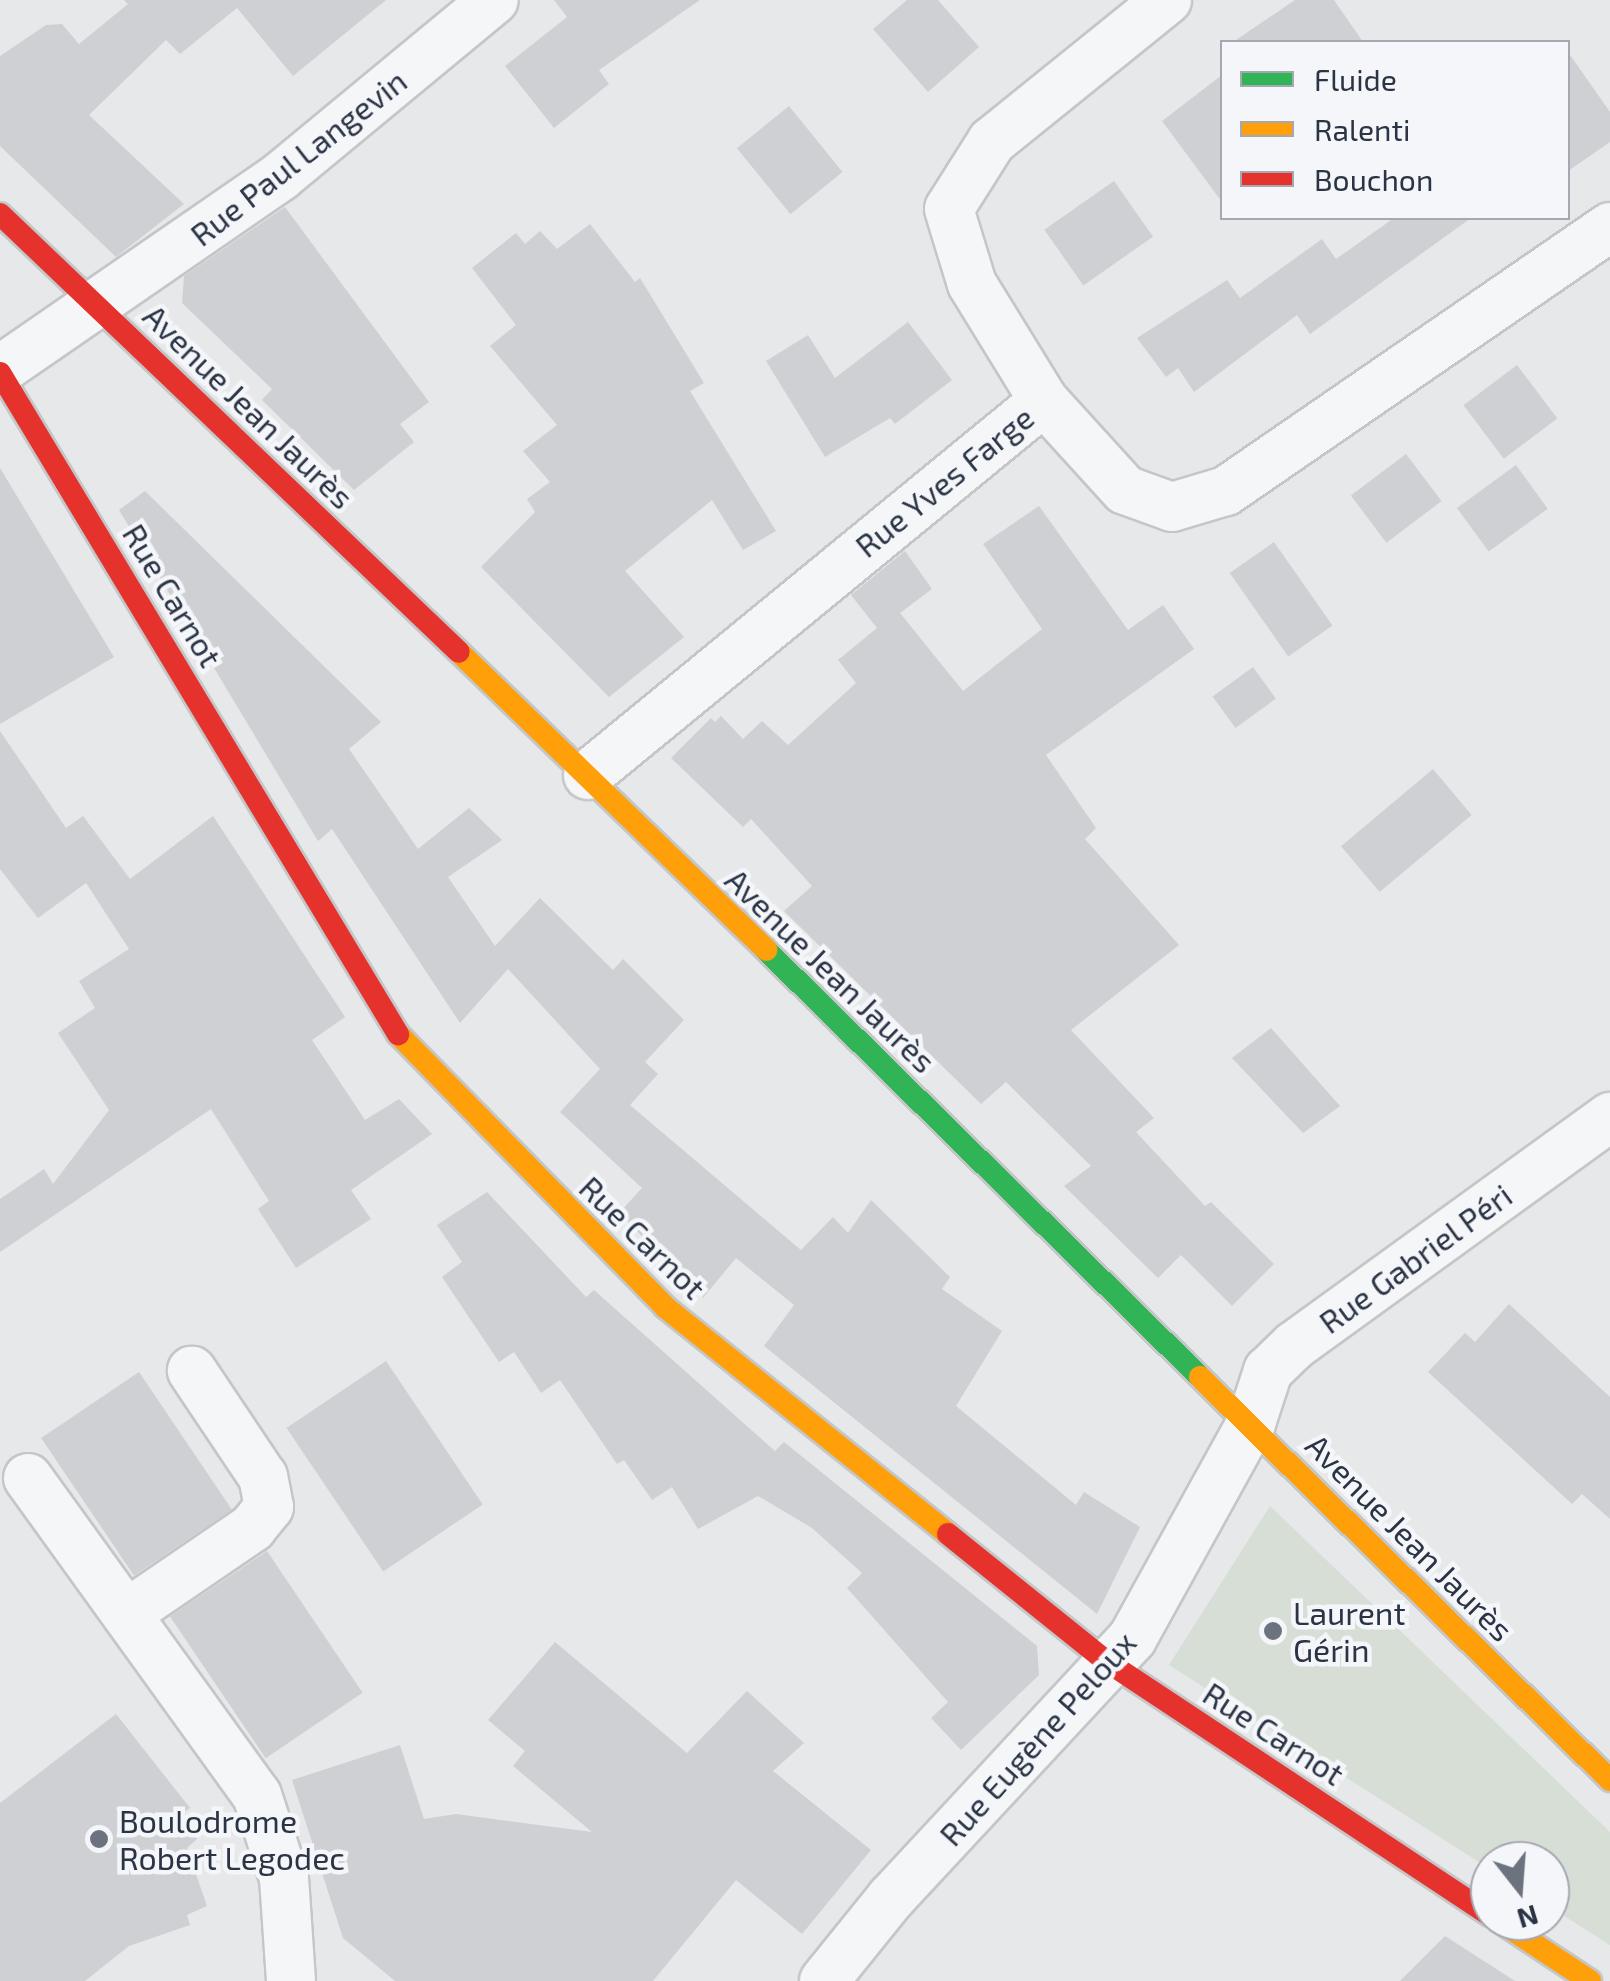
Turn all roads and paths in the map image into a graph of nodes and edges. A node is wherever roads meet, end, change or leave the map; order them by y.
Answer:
1 (494, 0) edge
2 (1167, 0) edge
3 (0, 214) edge
4 (1610, 226) edge
5 (97, 308) junction
6 (0, 371) edge
7 (1044, 401) junction
8 (588, 776) junction
9 (1610, 1117) edge
10 (192, 1370) dead end
11 (1251, 1423) junction
12 (28, 1478) dead end
13 (126, 1614) junction
14 (1106, 1661) junction
15 (1610, 1780) edge
16 (1470, 1902) edge
17 (1529, 1941) edge
18 (291, 1981) edge
19 (824, 1981) edge
20 (1590, 1981) edge

1 - 5 street, Rue Paul Langevin
2 - 7 street
3 - 5 main road, Avenue Jean Jaurès
4 - 7 street, Rue Yves Farge
5 - 6 street, Rue Paul Langevin
5 - 8 main road, Avenue Jean Jaurès
6 - 14 main road, Rue Carnot
7 - 8 street, Rue Yves Farge
8 - 11 main road, Avenue Jean Jaurès
9 - 11 street, Rue Gabriel Péri
10 - 13 street
11 - 14 street, Rue Eugène Peloux
11 - 15 main road, Avenue Jean Jaurès
12 - 13 street
13 - 18 street
14 - 16 main road, Rue Carnot
14 - 19 street, Rue Eugène Peloux
17 - 20 main road

